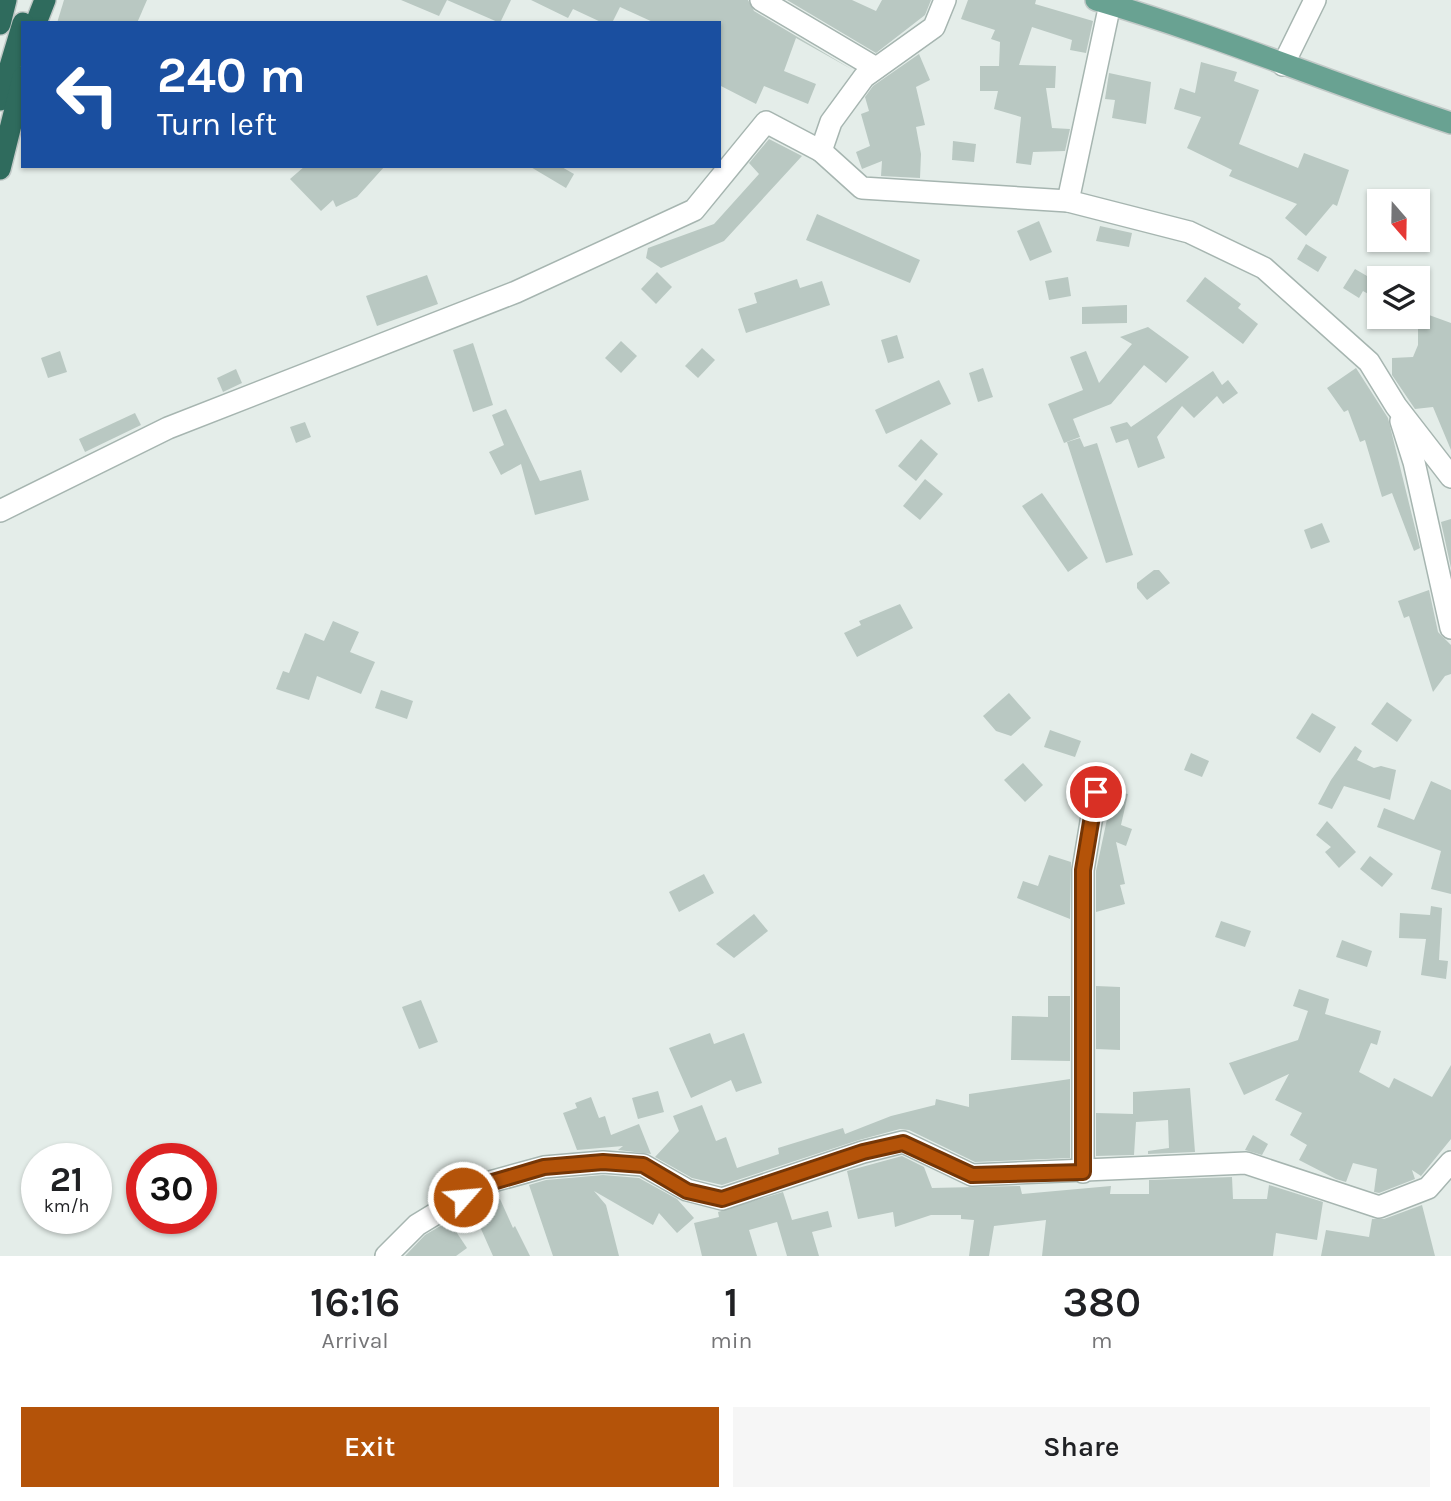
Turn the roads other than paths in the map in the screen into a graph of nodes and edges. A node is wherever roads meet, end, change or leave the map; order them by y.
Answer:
1 (6, 0) edge
2 (31, 0) edge
3 (45, 0) edge
4 (761, 0) edge
5 (945, 0) edge
6 (1315, 0) edge
7 (1103, 2) edge
8 (24, 21) edge
9 (37, 21) edge
10 (0, 24) edge
11 (21, 30) edge
12 (1283, 65) junction
13 (876, 68) junction
14 (21, 85) edge
15 (0, 100) edge
16 (1451, 123) edge
17 (821, 151) junction
18 (0, 169) edge
19 (1068, 201) junction
20 (1396, 405) junction
21 (1451, 477) edge
22 (0, 511) edge
23 (1451, 628) edge
24 (1096, 792) dead end
25 (1451, 1162) edge
26 (1083, 1172) junction
27 (386, 1256) edge

1 - 10 highway
2 - 8 highway
3 - 9 highway
4 - 13 street
5 - 13 street
6 - 12 street
7 - 12 main road
7 - 19 street
11 - 15 highway
12 - 16 main road
13 - 17 street
14 - 18 highway
17 - 19 street
17 - 22 street
19 - 20 street
20 - 21 street
20 - 23 street
24 - 26 street
25 - 26 street
26 - 27 street

